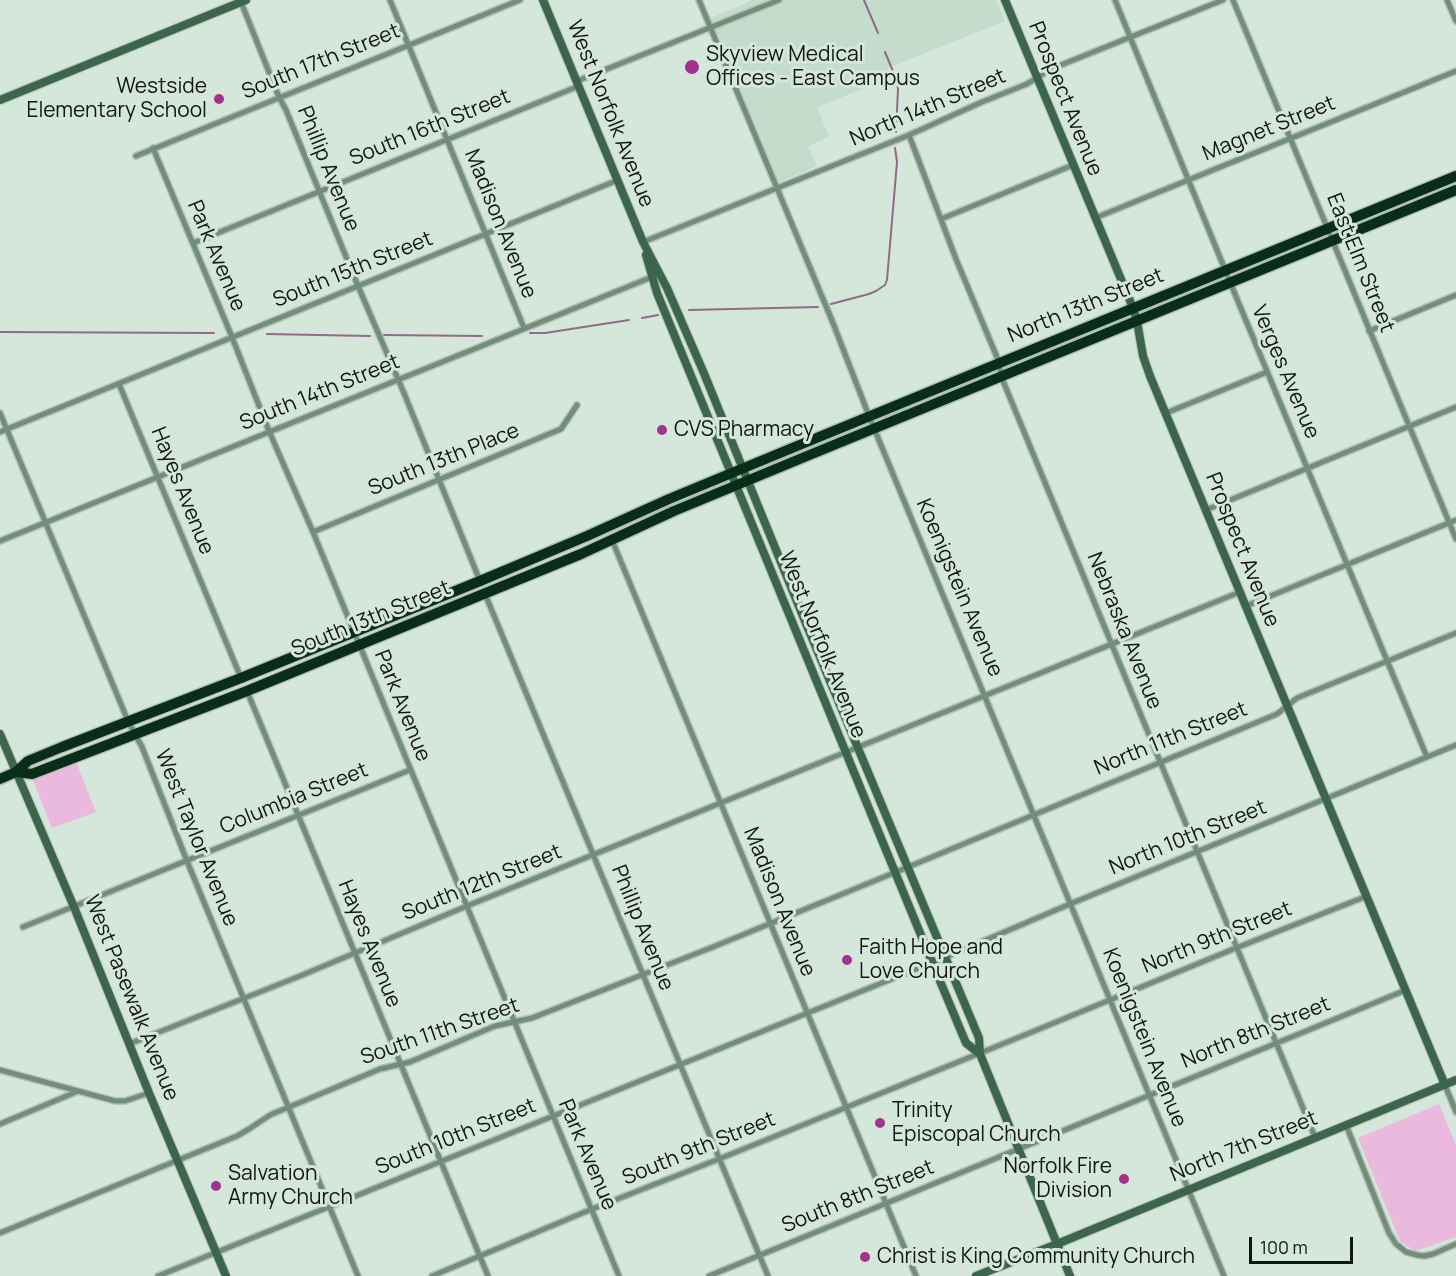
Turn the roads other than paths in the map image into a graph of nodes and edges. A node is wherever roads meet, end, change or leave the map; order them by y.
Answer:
1 (390, 0) edge
2 (520, 0) edge
3 (543, 0) edge
4 (699, 0) edge
5 (779, 0) edge
6 (1005, 0) edge
7 (1115, 0) edge
8 (1223, 0) edge
9 (1233, 0) edge
10 (1447, 0) edge
11 (244, 1) edge
12 (1456, 21) edge
13 (710, 27) junction
14 (1130, 37) junction
15 (408, 45) junction
16 (1456, 71) edge
17 (1037, 78) junction
18 (578, 83) junction
19 (279, 97) junction
20 (0, 100) edge
21 (909, 135) junction
22 (447, 138) junction
23 (1290, 139) junction
24 (153, 148) junction
25 (136, 156) dead end
26 (1073, 165) junction
27 (1456, 176) edge
28 (1188, 179) junction
29 (618, 180) junction
30 (777, 187) junction
31 (1456, 190) edge
32 (319, 191) junction
33 (1095, 218) junction
34 (941, 219) junction
35 (1327, 228) junction
36 (485, 234) junction
37 (1331, 240) junction
38 (643, 242) junction
39 (193, 243) junction
40 (1225, 270) junction
41 (652, 277) junction
42 (1230, 282) junction
43 (358, 286) junction
44 (1456, 295) edge
45 (1133, 308) junction
46 (1137, 321) junction
47 (524, 328) junction
48 (1370, 331) junction
49 (232, 337) junction
50 (999, 362) junction
51 (1267, 372) junction
52 (1001, 376) junction
53 (397, 380) junction
54 (119, 384) junction
55 (577, 405) dead end
56 (1456, 407) edge
57 (0, 413) edge
58 (1166, 413) junction
59 (869, 416) junction
60 (1409, 427) junction
61 (874, 428) junction
62 (7, 429) junction
63 (269, 431) junction
64 (0, 432) edge
65 (1307, 467) junction
66 (737, 471) junction
67 (158, 477) junction
68 (440, 480) junction
69 (742, 483) junction
70 (1206, 510) junction
71 (1456, 520) edge
72 (45, 523) junction
73 (1449, 523) junction
74 (313, 532) junction
75 (1456, 539) edge
76 (612, 540) junction
77 (0, 541) edge
78 (1347, 566) junction
79 (480, 581) junction
80 (1240, 592) junction
81 (485, 594) junction
82 (1246, 606) junction
83 (354, 632) junction
84 (1456, 633) edge
85 (1112, 644) junction
86 (359, 645) junction
87 (1388, 661) junction
88 (241, 678) junction
89 (247, 691) junction
90 (986, 696) junction
91 (1287, 707) junction
92 (128, 721) junction
93 (0, 734) edge
94 (134, 734) junction
95 (1456, 745) edge
96 (858, 747) junction
97 (846, 752) junction
98 (1427, 757) junction
99 (1161, 761) junction
100 (410, 770) junction
101 (16, 772) junction
102 (0, 779) edge
103 (1326, 798) junction
104 (721, 804) junction
105 (1034, 814) junction
106 (298, 816) junction
107 (1198, 852) junction
108 (595, 855) junction
109 (187, 861) junction
110 (908, 866) junction
111 (896, 872) junction
112 (1367, 896) junction
113 (1070, 904) junction
114 (466, 906) junction
115 (74, 907) junction
116 (769, 923) junction
117 (23, 927) dead end
118 (1236, 948) junction
119 (355, 953) junction
120 (946, 957) junction
121 (932, 962) junction
122 (643, 974) junction
123 (1406, 990) junction
124 (243, 999) junction
125 (1110, 999) junction
126 (807, 1013) junction
127 (515, 1022) junction
128 (1276, 1043) junction
129 (129, 1044) junction
130 (980, 1054) junction
131 (681, 1064) junction
132 (401, 1065) junction
133 (0, 1070) edge
134 (1456, 1080) edge
135 (1445, 1084) junction
136 (77, 1092) junction
137 (149, 1093) junction
138 (1149, 1095) junction
139 (288, 1107) junction
140 (846, 1107) junction
141 (1456, 1112) edge
142 (553, 1115) junction
143 (0, 1124) edge
144 (1346, 1125) junction
145 (1315, 1137) junction
146 (1019, 1149) junction
147 (178, 1160) junction
148 (719, 1160) junction
149 (441, 1161) junction
150 (1188, 1190) junction
151 (887, 1203) junction
152 (329, 1208) junction
153 (592, 1209) junction
154 (0, 1233) edge
155 (1057, 1244) junction
156 (1456, 1245) edge
157 (216, 1253) junction
158 (759, 1256) junction
159 (480, 1257) junction
160 (158, 1276) edge
161 (226, 1276) edge
162 (358, 1276) edge
163 (432, 1276) edge
164 (488, 1276) edge
165 (619, 1276) edge
166 (709, 1276) edge
167 (768, 1276) edge
168 (916, 1276) edge
169 (976, 1276) edge
170 (1070, 1276) edge
171 (1224, 1276) edge

1 - 15 street, Madison Avenue
2 - 15 street, South 17th Street
3 - 18 street, West Norfolk Avenue
4 - 13 street, Koenigstein Avenue
5 - 13 street, South 16th Street
6 - 17 street, Prospect Avenue
7 - 14 street, Verges Avenue
8 - 14 street, North 14th Street
9 - 23 street, East Elm Street
10 - 12 street
11 - 19 street, Phillip Avenue
11 - 20 street
13 - 18 street, South 16th Street
13 - 30 street, Koenigstein Avenue
14 - 17 street, North 14th Street
14 - 28 street, Verges Avenue
15 - 19 street, South 17th Street
15 - 22 street, Madison Avenue
16 - 23 street, Magnet Street
17 - 21 street, North 14th Street
17 - 26 street, Prospect Avenue
18 - 22 street, South 16th Street
18 - 29 street, West Norfolk Avenue
19 - 24 street, South 17th Street
19 - 32 street, Phillip Avenue
21 - 30 street, North 14th Street
21 - 34 street, Nebraska Avenue
22 - 32 street, South 16th Street
22 - 36 street, Madison Avenue
23 - 28 street, Magnet Street
23 - 35 street, East Elm Street
24 - 25 street, South 17th Street
24 - 39 street, Park Avenue
26 - 33 street, Prospect Avenue
26 - 34 street
27 - 35 highway, North 13th Street
28 - 33 street, Magnet Street
28 - 40 street, Verges Avenue
29 - 36 street, South 15th Street
29 - 38 street, West Norfolk Avenue
30 - 38 street, North 14th Street
30 - 59 street, Koenigstein Avenue
31 - 37 highway, North 13th Street
32 - 39 street, South 16th Street
32 - 43 street, Phillip Avenue
33 - 45 street, Prospect Avenue
34 - 50 street, Nebraska Avenue
35 - 37 street, East Elm Street
35 - 40 highway, North 13th Street
36 - 43 street, South 15th Street
36 - 47 street, Madison Avenue
37 - 42 highway, North 13th Street
37 - 48 street, East Elm Street
38 - 41 street, West Norfolk Avenue
38 - 66 street, West Norfolk Avenue
39 - 49 street, Park Avenue
40 - 42 street, Verges Avenue
40 - 45 highway, North 13th Street
41 - 47 street, South 14th Street
41 - 66 street, West Norfolk Avenue
42 - 46 highway, North 13th Street
42 - 51 street, Verges Avenue
43 - 49 street, South 15th Street
43 - 53 street, Phillip Avenue
44 - 48 street
45 - 46 street, Prospect Avenue
45 - 50 highway, North 13th Street
46 - 52 highway, North 13th Street
46 - 58 street, Prospect Avenue
47 - 53 street, South 14th Street
48 - 60 street, East Elm Street
49 - 54 street, South 15th Street
49 - 63 street, Park Avenue
50 - 52 street, Nebraska Avenue
50 - 59 highway, North 13th Street
51 - 58 street
51 - 65 street, Verges Avenue
52 - 61 highway, North 13th Street
52 - 85 street, Nebraska Avenue
53 - 63 street, South 14th Street
53 - 68 street, Phillip Avenue
54 - 62 street, South 15th Street
54 - 67 street, Hayes Avenue
55 - 68 street, South 13th Place
56 - 60 street
57 - 62 street, West Taylor Avenue
58 - 70 street, Prospect Avenue
59 - 61 street, Koenigstein Avenue
59 - 66 highway, North 13th Street
60 - 65 street
60 - 73 street, East Elm Street
61 - 69 highway, North 13th Street
61 - 90 street, Koenigstein Avenue
62 - 64 street, South 15th Street
62 - 72 street, West Taylor Avenue
63 - 67 street, South 14th Street
63 - 74 street, Park Avenue
65 - 70 street
65 - 78 street, Verges Avenue
66 - 69 street, West Norfolk Avenue
66 - 79 highway, South 13th Street
67 - 72 street, South 14th Street
67 - 88 street, Hayes Avenue
68 - 74 street, South 13th Place
68 - 79 street, Phillip Avenue
69 - 76 highway, South 13th Street
69 - 96 street, West Norfolk Avenue
69 - 97 street, West Norfolk Avenue
70 - 80 street, Prospect Avenue
71 - 73 street
72 - 77 street, South 14th Street
72 - 92 street, West Taylor Avenue
73 - 75 street, East Elm Street
73 - 78 street
74 - 83 street, Park Avenue
76 - 81 highway, South 13th Street
76 - 104 street, Madison Avenue
78 - 82 street
78 - 87 street, Verges Avenue
79 - 83 highway, South 13th Street
80 - 82 street, Prospect Avenue
80 - 85 street, South 12th Street
81 - 86 highway, South 13th Street
81 - 108 street, Phillip Avenue
82 - 91 street, Prospect Avenue
83 - 86 street, Park Avenue
83 - 88 highway, South 13th Street
84 - 87 street, North 11th Street
85 - 90 street, South 12th Street
85 - 99 street, Nebraska Avenue
86 - 89 highway, South 13th Street
86 - 100 street, Park Avenue
87 - 91 street, North 11th Street
87 - 98 street, Verges Avenue
88 - 92 highway, South 13th Street
89 - 94 highway, South 13th Street
89 - 106 street, Hayes Avenue
90 - 96 street, South 12th Street
90 - 105 street, Koenigstein Avenue
91 - 99 street, North 11th Street
91 - 103 street, Prospect Avenue
92 - 94 street, West Taylor Avenue
92 - 101 highway, South 13th Street
93 - 101 street, West Pasewalk Avenue
94 - 101 highway, South 13th Street
94 - 109 street, West Taylor Avenue
95 - 98 street, North 10th Street
96 - 97 street, South 12th Street
96 - 110 street, West Norfolk Avenue
97 - 104 street, South 12th Street
97 - 111 street, West Norfolk Avenue
98 - 103 street, North 10th Street
99 - 105 street, North 11th Street
99 - 107 street, Nebraska Avenue
100 - 106 street, Columbia Street
100 - 114 street, Park Avenue
101 - 102 highway, South 13th Street
101 - 115 street, West Pasewalk Avenue
103 - 107 street, North 10th Street
103 - 112 street, Prospect Avenue
104 - 108 street, South 12th Street
104 - 116 street, Madison Avenue
105 - 110 street, North 11th Street
105 - 113 street, Koenigstein Avenue
106 - 109 street, Columbia Street
106 - 119 street, Hayes Avenue
107 - 113 street, North 10th Street
107 - 118 street, Nebraska Avenue
108 - 114 street, South 12th Street
108 - 122 street, Phillip Avenue
109 - 115 street, Columbia Street
109 - 124 street, West Taylor Avenue
110 - 111 street, North 11th Street
110 - 120 street, West Norfolk Avenue
111 - 116 street, South 11th Street
111 - 121 street, West Norfolk Avenue
112 - 118 street, North 9th Street
112 - 123 street, Prospect Avenue
113 - 120 street, North 10th Street
113 - 125 street, Koenigstein Avenue
114 - 119 street, South 12th Street
114 - 127 street, Park Avenue
115 - 117 street, Columbia Street
115 - 129 street, West Pasewalk Avenue
116 - 122 street, South 11th Street
116 - 126 street, Madison Avenue
118 - 125 street, North 9th Street
118 - 128 street, Nebraska Avenue
119 - 124 street, South 12th Street
119 - 132 street, Hayes Avenue
120 - 121 street, North 10th Street
120 - 130 street, West Norfolk Avenue
121 - 126 street, South 10th Street
121 - 130 street, West Norfolk Avenue
122 - 127 street, South 11th Street
122 - 131 street, Phillip Avenue
123 - 128 street, North 8th Street
123 - 135 street, Prospect Avenue
124 - 129 street, South 12th Street
124 - 139 street, West Taylor Avenue
125 - 130 street, North 9th Street
125 - 138 street, Koenigstein Avenue
126 - 131 street, South 10th Street
126 - 140 street, Madison Avenue
127 - 132 street, South 11th Street
127 - 142 street, Park Avenue
128 - 138 street, North 8th Street
128 - 145 street, Nebraska Avenue
129 - 137 street, West Pasewalk Avenue
130 - 140 street, South 9th Street
130 - 146 street, West Norfolk Avenue
131 - 142 street, South 10th Street
131 - 148 street, Phillip Avenue
132 - 139 street, South 11th Street
132 - 149 street, Hayes Avenue
133 - 136 street
134 - 135 street, North 7th Street
135 - 141 street, Prospect Avenue
135 - 144 street, North 7th Street
136 - 137 street
136 - 143 street
137 - 147 street, West Pasewalk Avenue
138 - 146 street, North 8th Street
138 - 150 street, Koenigstein Avenue
139 - 147 street, South 11th Street
139 - 152 street, West Taylor Avenue
140 - 148 street, South 9th Street
140 - 151 street, Madison Avenue
142 - 149 street, South 10th Street
142 - 153 street, Park Avenue
144 - 145 street, North 7th Street
144 - 156 street
145 - 150 street, North 7th Street
146 - 151 street, South 8th Street
146 - 155 street, West Norfolk Avenue
147 - 154 street, South 11th Street
147 - 157 street, West Pasewalk Avenue
148 - 153 street, South 9th Street
148 - 158 street, Phillip Avenue
149 - 152 street, South 10th Street
149 - 159 street, Hayes Avenue
150 - 155 street, North 7th Street
150 - 171 street, Koenigstein Avenue
151 - 158 street, South 8th Street
151 - 168 street, Madison Avenue
152 - 157 street, South 10th Street
152 - 162 street, West Taylor Avenue
153 - 159 street, South 9th Street
153 - 165 street, Park Avenue
155 - 169 street, North 7th Street
155 - 170 street, West Norfolk Avenue
157 - 160 street, South 10th Street
157 - 161 street, West Pasewalk Avenue
158 - 166 street, South 8th Street
158 - 167 street, Phillip Avenue
159 - 163 street, South 9th Street
159 - 164 street, Hayes Avenue

